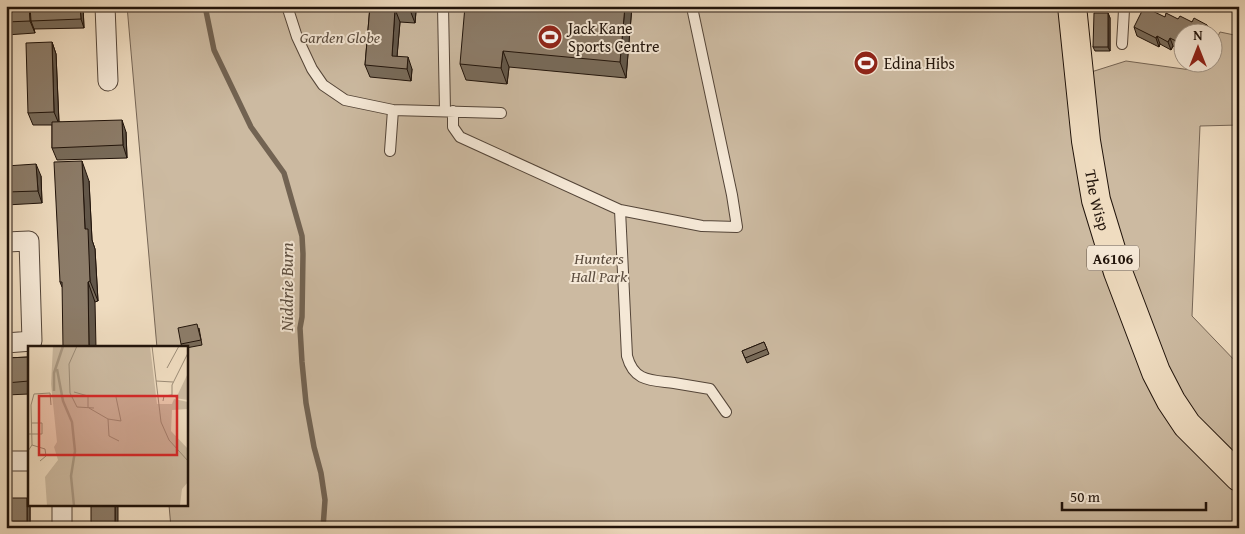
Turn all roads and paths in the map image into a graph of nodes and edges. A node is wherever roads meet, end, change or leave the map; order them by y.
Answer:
1 (105, 6) edge
2 (287, 6) edge
3 (443, 6) edge
4 (1072, 6) edge
5 (1127, 6) edge
6 (693, 12) dead end
7 (1122, 44) dead end
8 (108, 81) dead end
9 (393, 110) junction
10 (449, 111) junction
11 (501, 113) dead end
12 (390, 151) dead end
13 (620, 210) junction
14 (6, 242) edge
15 (6, 343) edge
16 (726, 412) dead end
17 (6, 461) edge
18 (28, 461) edge
19 (1239, 477) edge
20 (62, 506) edge
21 (62, 528) edge

1 - 8 street
2 - 9 lane
3 - 10 lane
4 - 19 main road, The Wisp / A6106
5 - 7 lane
6 - 13 lane
9 - 10 lane
9 - 12 lane
10 - 11 lane
10 - 13 lane
13 - 16 lane
14 - 15 street
17 - 18 street
20 - 21 street

